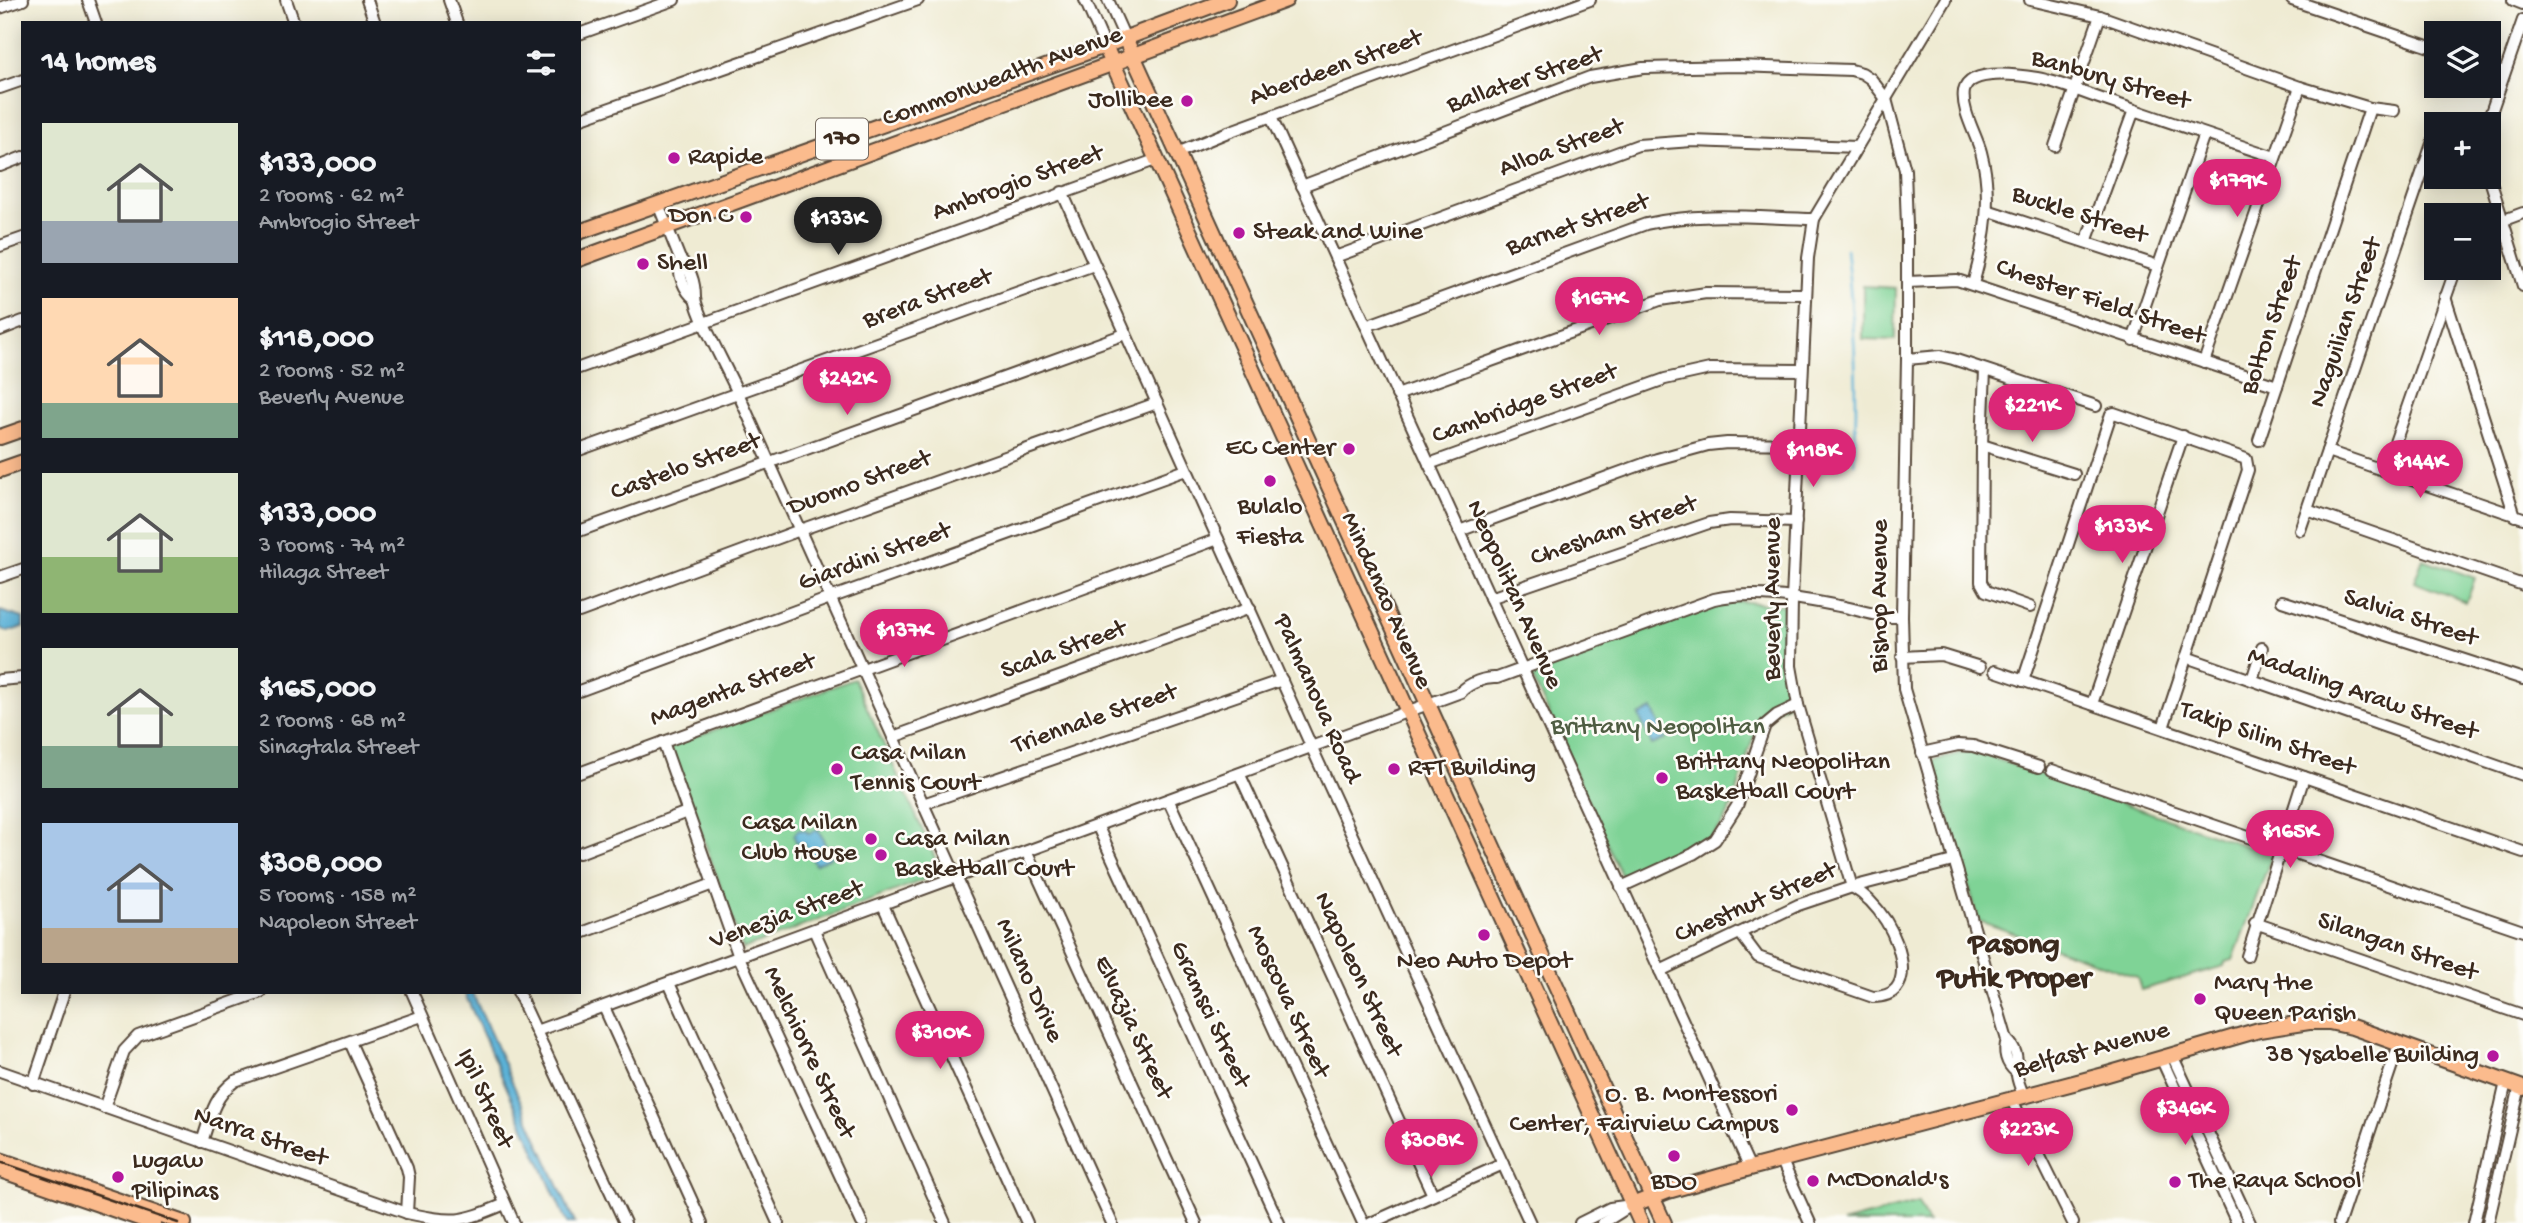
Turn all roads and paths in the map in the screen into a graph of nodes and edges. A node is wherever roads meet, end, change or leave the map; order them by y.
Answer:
1 (23, 0) edge
2 (88, 0) edge
3 (286, 0) edge
4 (367, 0) edge
5 (450, 0) edge
6 (674, 0) edge
7 (919, 0) edge
8 (1084, 0) edge
9 (1108, 0) edge
10 (1227, 0) edge
11 (1286, 0) edge
12 (1590, 0) edge
13 (1945, 0) edge
14 (2030, 0) edge
15 (2292, 0) edge
16 (2512, 0) edge
17 (2523, 4) edge
18 (0, 8) edge
19 (2100, 16) junction
20 (2523, 20) edge
21 (95, 21) edge
22 (293, 21) edge
23 (374, 21) edge
24 (456, 21) edge
25 (581, 33) edge
26 (1125, 38) junction
27 (2424, 45) edge
28 (1105, 46) junction
29 (1133, 56) junction
30 (1113, 63) junction
31 (2501, 71) edge
32 (2504, 72) junction
33 (21, 81) edge
34 (2300, 87) junction
35 (0, 88) edge
36 (2075, 90) junction
37 (1886, 99) junction
38 (2370, 108) junction
39 (2134, 110) junction
40 (2394, 111) dead end
41 (2491, 112) edge
42 (1271, 117) junction
43 (581, 118) edge
44 (2204, 134) junction
45 (2055, 146) dead end
46 (1857, 147) junction
47 (1177, 153) junction
48 (2275, 157) junction
49 (21, 159) edge
50 (1158, 159) junction
51 (0, 166) edge
52 (2424, 167) edge
53 (1302, 186) junction
54 (2493, 189) edge
55 (1062, 192) junction
56 (658, 204) junction
57 (1987, 210) junction
58 (2523, 213) edge
59 (1815, 219) junction
60 (2502, 219) junction
61 (667, 227) junction
62 (581, 231) edge
63 (21, 239) edge
64 (2086, 243) junction
65 (0, 246) edge
66 (1335, 257) junction
67 (581, 258) edge
68 (1094, 265) junction
69 (2158, 266) junction
70 (2451, 280) edge
71 (1907, 282) junction
72 (1973, 284) junction
73 (2523, 286) edge
74 (1805, 294) junction
75 (2445, 297) junction
76 (21, 322) edge
77 (704, 323) junction
78 (1366, 326) junction
79 (0, 330) edge
80 (1125, 334) junction
81 (2133, 340) junction
82 (1907, 359) junction
83 (2204, 362) junction
84 (581, 367) edge
85 (1802, 370) junction
86 (1985, 370) junction
87 (2277, 386) junction
88 (738, 393) junction
89 (1397, 395) junction
90 (1157, 403) junction
91 (2096, 406) dead end
92 (21, 430) edge
93 (2183, 436) junction
94 (0, 437) edge
95 (2259, 440) dead end
96 (1799, 444) junction
97 (1982, 444) junction
98 (581, 449) edge
99 (2327, 451) junction
100 (769, 462) junction
101 (21, 463) edge
102 (1429, 464) junction
103 (0, 470) edge
104 (1186, 470) junction
105 (2385, 471) junction
106 (2074, 474) dead end
107 (2306, 510) junction
108 (2519, 517) edge
109 (1796, 522) junction
110 (581, 530) edge
111 (800, 530) junction
112 (2300, 530) dead end
113 (1458, 531) junction
114 (1218, 539) junction
115 (21, 570) edge
116 (0, 577) edge
117 (2523, 585) edge
118 (830, 598) junction
119 (1490, 598) junction
120 (1792, 598) junction
121 (2282, 601) dead end
122 (2030, 607) dead end
123 (1250, 608) junction
124 (581, 611) edge
125 (1902, 616) junction
126 (2262, 648) dead end
127 (1902, 657) junction
128 (2186, 657) junction
129 (1980, 667) dead end
130 (862, 668) junction
131 (1522, 669) junction
132 (1995, 671) dead end
133 (21, 678) edge
134 (2523, 679) edge
135 (0, 680) edge
136 (1282, 680) junction
137 (2252, 680) junction
138 (2023, 681) junction
139 (581, 690) edge
140 (2092, 704) junction
141 (1428, 705) junction
142 (1798, 705) junction
143 (1409, 712) junction
144 (2162, 728) junction
145 (893, 737) junction
146 (663, 742) junction
147 (1312, 748) junction
148 (1923, 753) junction
149 (2039, 766) dead end
150 (2052, 770) dead end
151 (581, 772) edge
152 (1240, 775) junction
153 (2523, 775) edge
154 (2304, 777) junction
155 (1169, 801) junction
156 (923, 804) junction
157 (687, 812) junction
158 (1098, 827) junction
159 (2281, 849) junction
160 (581, 852) edge
161 (1027, 852) junction
162 (2523, 852) edge
163 (1953, 861) junction
164 (957, 878) junction
165 (713, 884) junction
166 (1621, 887) junction
167 (1852, 887) junction
168 (883, 905) junction
169 (2255, 923) junction
170 (814, 930) junction
171 (2523, 930) edge
172 (581, 933) edge
173 (1740, 933) junction
174 (2246, 956) dead end
175 (739, 957) junction
176 (1660, 971) junction
177 (669, 983) junction
178 (63, 994) edge
179 (255, 994) edge
180 (412, 994) edge
181 (519, 994) edge
182 (604, 1007) junction
183 (2523, 1015) edge
184 (422, 1016) junction
185 (536, 1031) junction
186 (351, 1042) junction
187 (2399, 1044) junction
188 (2166, 1057) junction
189 (0, 1071) edge
190 (33, 1084) junction
191 (2516, 1085) edge
192 (2017, 1097) junction
193 (104, 1108) junction
194 (202, 1142) junction
195 (1781, 1159) junction
196 (0, 1160) edge
197 (1503, 1164) junction
198 (1750, 1168) junction
199 (0, 1170) edge
200 (1433, 1195) junction
201 (1652, 1197) junction
202 (505, 1204) junction
203 (1633, 1205) junction
204 (407, 1213) junction
205 (153, 1223) edge
206 (184, 1223) edge
207 (514, 1223) edge
208 (625, 1223) edge
209 (702, 1223) edge
210 (778, 1223) edge
211 (862, 1223) edge
212 (945, 1223) edge
213 (1027, 1223) edge
214 (1112, 1223) edge
215 (1196, 1223) edge
216 (1279, 1223) edge
217 (1363, 1223) edge
218 (1371, 1223) edge
219 (1530, 1223) edge
220 (1580, 1223) edge
221 (1603, 1223) edge
222 (1641, 1223) edge
223 (1664, 1223) edge
224 (1810, 1223) edge
225 (2073, 1223) edge
226 (2237, 1223) edge
227 (2250, 1223) edge
228 (2339, 1223) edge
229 (2474, 1223) edge
230 (2488, 1223) edge

1 - 18 street
2 - 21 street
3 - 22 street
4 - 23 street
5 - 24 street
6 - 25 street
7 - 43 street
8 - 28 street, Mindanao Avenue
9 - 26 street, Mindanao Avenue
10 - 26 main road, Commonwealth Avenue / 170
11 - 29 main road, Commonwealth Avenue / 170
12 - 42 street, Aberdeen Street
13 - 37 street, Beverly Avenue
14 - 19 street
15 - 27 street
16 - 17 street
19 - 34 street
19 - 36 street
20 - 32 street
26 - 28 main road, Commonwealth Avenue / 170
26 - 29 main road, Mindanao Avenue
28 - 30 main road, Mindanao Avenue
28 - 56 main road, Commonwealth Avenue / 170
29 - 30 main road, Commonwealth Avenue / 170
29 - 47 main road, Mindanao Avenue
30 - 50 main road, Mindanao Avenue
30 - 61 main road, Commonwealth Avenue / 170
31 - 32 street
32 - 41 street
33 - 35 street
34 - 38 street
34 - 48 street
36 - 39 street, Banbury Street
36 - 45 street
36 - 57 street, Banbury Street
37 - 46 street, Beverly Avenue
37 - 53 street, Ballater Street
37 - 71 street, Bishop Avenue
38 - 40 street
38 - 87 street, Bolton Street
39 - 44 street, Banbury Street
39 - 64 street
42 - 47 street, Aberdeen Street
42 - 53 street, Neopolitan Avenue
44 - 48 street, Banbury Street
44 - 69 street
46 - 59 street, Beverly Avenue
46 - 66 street, Alloa Street
47 - 50 main road
47 - 141 main road, Mindanao Avenue
48 - 83 street
49 - 51 street
50 - 55 street, Ambrogio Street
50 - 143 main road, Mindanao Avenue
52 - 99 street, Naguilian Street
53 - 66 street, Neopolitan Avenue
54 - 60 street
55 - 68 street, Palmanova Road
55 - 77 street, Ambrogio Street
56 - 61 street, Milano Drive
56 - 62 main road, Commonwealth Avenue / 170
57 - 64 street, Buckle Street
57 - 72 street, Banbury Street
58 - 60 street
59 - 74 street, Beverly Avenue
59 - 78 street, Barnet Street
60 - 73 street
61 - 67 main road, Commonwealth Avenue / 170
61 - 77 street, Milano Drive
63 - 65 street
64 - 69 street, Buckle Street
66 - 78 street, Neopolitan Avenue
68 - 80 street, Palmanova Road
68 - 88 street, Brera Street
69 - 81 street
70 - 75 street
71 - 72 street, Chester Field Street
71 - 82 street, Bishop Avenue
72 - 81 street, Chester Field Street
74 - 85 street, Beverly Avenue
74 - 89 street
75 - 105 street
75 - 108 street
76 - 79 street
77 - 84 street, Ambrogio Street
77 - 88 street, Milano Drive
78 - 89 street, Neopolitan Avenue
80 - 90 street, Palmanova Road
80 - 100 street, Castelo Street
81 - 83 street, Chester Field Street
82 - 86 street
82 - 125 street, Bishop Avenue
83 - 87 street, Chester Field Street
85 - 96 street, Beverly Avenue
85 - 102 street, Cambridge Street
86 - 91 street
86 - 97 street
87 - 95 street, Bolton Street
88 - 98 street, Brera Street
88 - 100 street, Milano Drive
89 - 102 street, Neopolitan Avenue
90 - 104 street, Palmanova Road
90 - 111 street, Duomo Street
92 - 94 main road
93 - 128 street
93 - 138 street
93 - 140 street
96 - 109 street, Beverly Avenue
96 - 113 street
97 - 106 street
97 - 122 street
99 - 105 street
99 - 107 street, Naguilian Street
100 - 110 street, Castelo Street
100 - 111 street, Milano Drive
101 - 103 main road
102 - 113 street, Neopolitan Avenue
104 - 114 street, Palmanova Road
104 - 118 street, Giardini Street
105 - 108 street
107 - 112 street, Naguilian Street
107 - 117 street
109 - 119 street, Chesham Street
109 - 120 street, Beverly Avenue
111 - 118 street, Milano Drive
111 - 124 street, Duomo Street
113 - 119 street, Neopolitan Avenue
114 - 123 street, Palmanova Road
114 - 130 street, Magenta Street
115 - 116 street
118 - 130 street, Milano Drive
118 - 139 street, Giardini Street
119 - 131 street, Neopolitan Avenue
120 - 125 street, Venezia Street
120 - 131 street, Venezia Street
120 - 142 street, Beverly Avenue
121 - 134 street, Salvia Street
123 - 136 street, Palmanova Road
123 - 145 street, Scala Street
125 - 127 street, Bishop Avenue
126 - 137 street
127 - 129 street
127 - 148 street, Bishop Avenue
128 - 137 street, Madaling Araw Street
128 - 144 street
130 - 145 street, Milano Drive
130 - 146 street, Magenta Street
131 - 141 street, Venezia Street
131 - 166 street, Neopolitan Avenue
132 - 138 street, Takip Silim Street
133 - 135 street
136 - 147 street, Palmanova Road
136 - 156 street, Triennale Street
137 - 153 street, Madaling Araw Street
138 - 140 street, Takip Silim Street
140 - 144 street, Takip Silim Street
141 - 143 street, Venezia Street
141 - 201 main road, Mindanao Avenue
142 - 166 street
142 - 167 street, Beverly Avenue
143 - 147 street, Venezia Street
143 - 203 main road, Mindanao Avenue
144 - 154 street, Takip Silim Street
145 - 156 street, Milano Drive
146 - 151 street, Magenta Street
146 - 157 street, Melchiorre Street
147 - 152 street, Venezia Street
147 - 197 street, Palmanova Road
148 - 149 street
148 - 163 street, Bishop Avenue
150 - 159 street
152 - 155 street, Venezia Street
152 - 200 street, Napoleon Street
154 - 159 street
154 - 162 street, Takip Silim Street
155 - 158 street, Venezia Street
155 - 217 street, Moscova Street
156 - 164 street, Milano Drive
157 - 160 street
157 - 165 street, Melchiorre Street
158 - 161 street, Venezia Street
158 - 216 street, Gramsci Street
159 - 169 street
159 - 171 street
161 - 164 street, Venezia Street
161 - 215 street, Elvazia Street
163 - 167 street, Chestnut Street
163 - 192 street, Bishop Avenue
164 - 168 street, Venezia Street
164 - 214 street, Milano Drive
165 - 172 street
165 - 175 street, Melchiorre Street
166 - 176 street, Neopolitan Avenue
167 - 173 street, Chestnut Street
167 - 173 street
168 - 170 street, Venezia Street
168 - 213 street
169 - 174 street
169 - 183 street, Silangan Street
170 - 175 street, Venezia Street
170 - 212 street
173 - 176 street, Chestnut Street
175 - 177 street, Venezia Street
175 - 211 street, Melchiorre Street
176 - 198 street, Neopolitan Avenue
177 - 182 street, Venezia Street
177 - 210 street
178 - 190 street
179 - 193 street
180 - 184 street, Ipil Street
181 - 185 street
182 - 185 street, Venezia Street
182 - 209 street
184 - 186 street
184 - 202 street, Ipil Street
185 - 208 street
186 - 194 street
186 - 204 street
187 - 188 main road, Belfast Avenue
187 - 191 main road, Belfast Avenue
187 - 228 street
188 - 192 main road, Belfast Avenue
188 - 226 street
188 - 227 street
189 - 190 street, Narra Street
190 - 193 street, Narra Street
191 - 229 street
191 - 230 street
192 - 195 main road, Belfast Avenue
192 - 225 street, Bishop Avenue
193 - 194 street, Narra Street
194 - 204 street, Narra Street
195 - 198 main road, Belfast Avenue
195 - 224 street
196 - 206 main road
197 - 200 street
197 - 219 street, Palmanova Road
198 - 201 main road, Belfast Avenue
199 - 205 main road
200 - 218 street
201 - 203 main road, Belfast Avenue
201 - 223 main road, Mindanao Avenue
202 - 204 street, Narra Street
202 - 207 street, Ipil Street
203 - 220 street
203 - 221 street
203 - 222 main road, Mindanao Avenue

